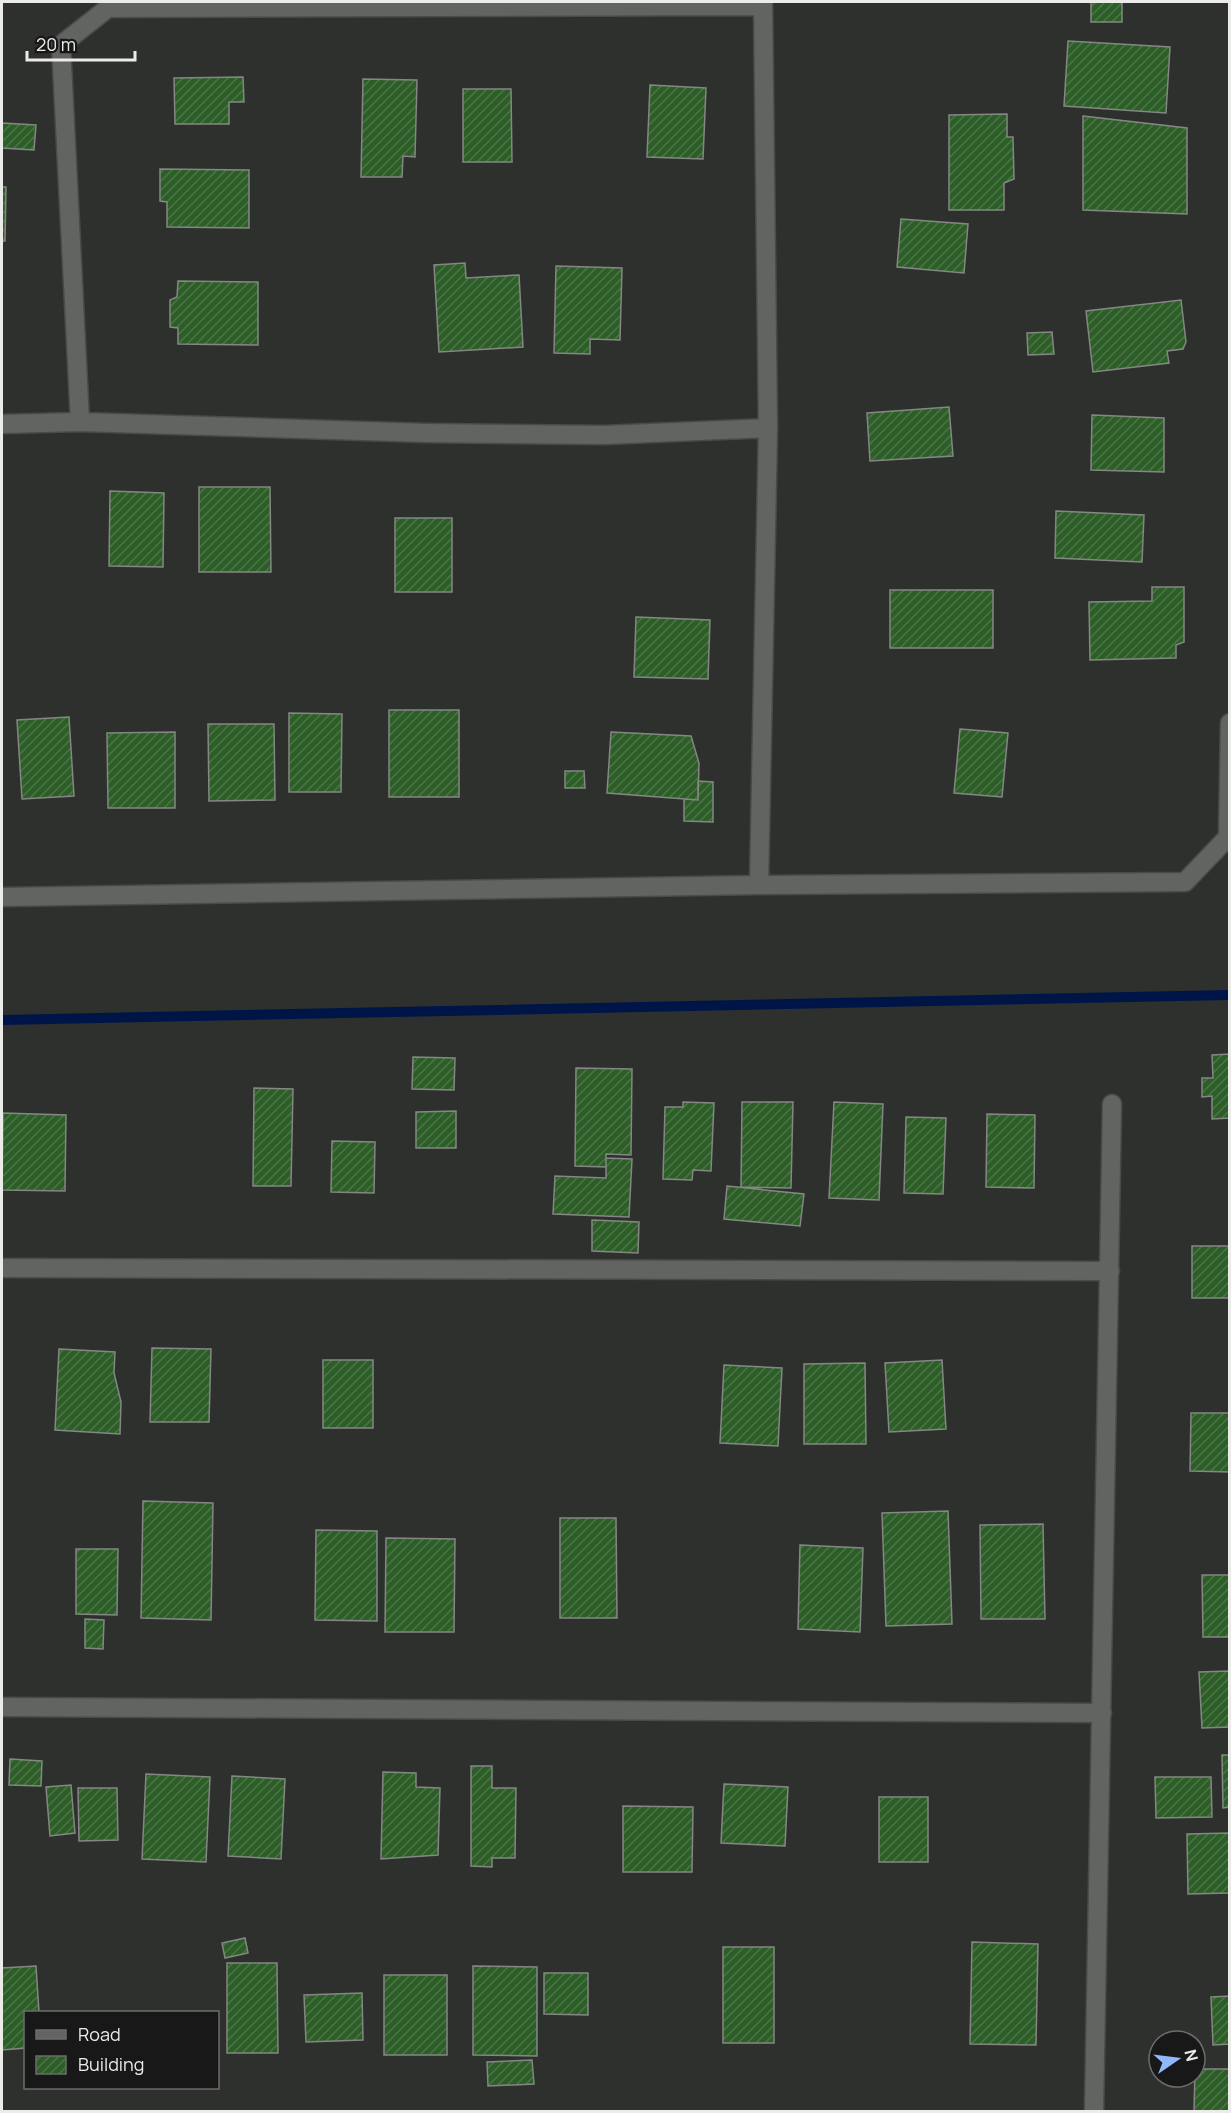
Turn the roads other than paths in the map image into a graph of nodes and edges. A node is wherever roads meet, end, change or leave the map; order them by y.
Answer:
1 (763, 4) edge
2 (80, 422) junction
3 (2, 424) edge
4 (768, 428) junction
5 (1230, 723) edge
6 (759, 885) junction
7 (2, 897) edge
8 (1112, 1104) dead end
9 (2, 1268) edge
10 (1110, 1271) junction
11 (2, 1707) edge
12 (1102, 1713) junction
13 (1094, 2112) edge

1 - 2 street
1 - 4 street
2 - 3 street
2 - 4 street
4 - 6 street
5 - 6 street
6 - 7 street
8 - 10 street
9 - 10 street
10 - 12 street
11 - 12 street
12 - 13 street

